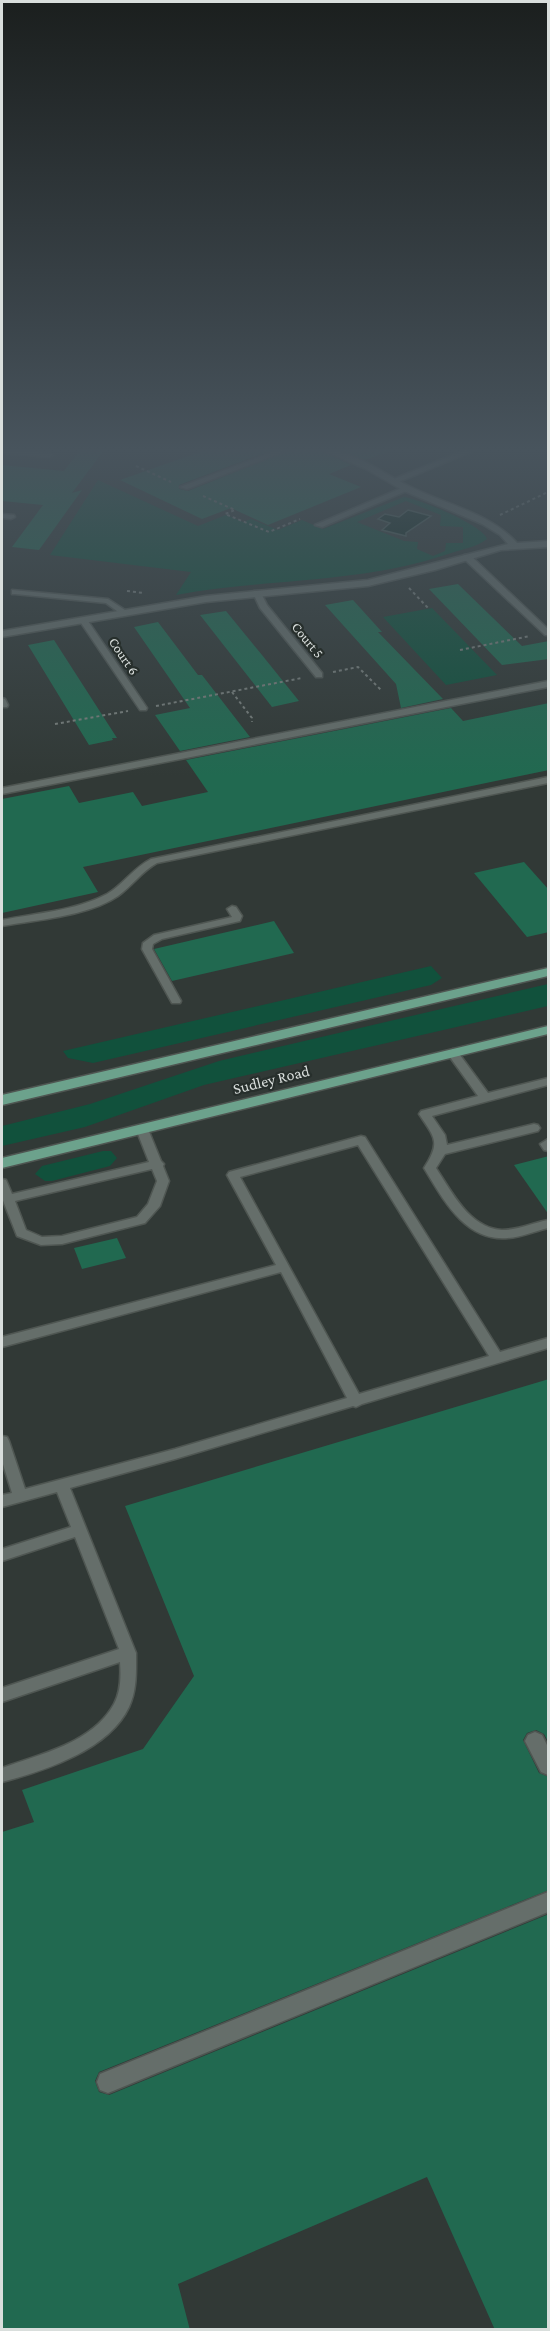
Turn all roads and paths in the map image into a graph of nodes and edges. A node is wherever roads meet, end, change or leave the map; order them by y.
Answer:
1 (461, 559) edge
2 (469, 559) edge
3 (398, 577) junction
4 (15, 592) dead end
5 (257, 593) junction
6 (429, 609) dead end
7 (124, 612) junction
8 (83, 620) junction
9 (548, 633) edge
10 (2, 634) edge
11 (460, 650) dead end
12 (319, 675) junction
13 (549, 684) edge
14 (382, 691) dead end
15 (232, 692) junction
16 (143, 708) junction
17 (252, 722) dead end
18 (55, 724) dead end
19 (546, 784) edge
20 (2, 791) edge
21 (232, 909) dead end
22 (2, 923) edge
23 (549, 972) edge
24 (176, 1001) dead end
25 (549, 1031) edge
26 (453, 1053) junction
27 (549, 1081) edge
28 (485, 1097) junction
29 (2, 1100) edge
30 (534, 1128) dead end
31 (142, 1129) junction
32 (443, 1150) junction
33 (2, 1163) edge
34 (158, 1164) junction
35 (2, 1183) edge
36 (8, 1199) junction
37 (549, 1224) edge
38 (284, 1267) junction
39 (2, 1342) edge
40 (549, 1343) edge
41 (496, 1358) junction
42 (356, 1402) junction
43 (2, 1441) edge
44 (61, 1484) junction
45 (20, 1495) junction
46 (2, 1501) edge
47 (79, 1530) junction
48 (2, 1555) edge
49 (128, 1653) junction
50 (2, 1695) edge
51 (535, 1741) dead end
52 (549, 1766) edge
53 (2, 1775) edge
54 (549, 1902) edge
55 (108, 2082) dead end

1 - 3 street
2 - 9 lane
3 - 5 street
3 - 6 path
4 - 7 lane
5 - 7 street
5 - 12 lane, Court 5
7 - 8 street
8 - 10 street
8 - 16 lane, Court 6
9 - 11 path
12 - 14 path
12 - 15 path
13 - 20 lane
15 - 16 path
15 - 17 path
16 - 18 path
19 - 22 lane
21 - 24 lane
23 - 29 main road
25 - 26 main road, Sudley Road
26 - 28 lane
26 - 31 main road, Sudley Road
27 - 28 lane
28 - 32 lane
30 - 32 lane
31 - 33 main road, Sudley Road
31 - 34 lane
32 - 37 lane
34 - 36 lane
34 - 36 lane
35 - 36 lane
38 - 39 lane
38 - 41 lane
38 - 42 lane
40 - 41 lane
41 - 42 lane
42 - 44 lane
43 - 45 lane
44 - 45 lane
44 - 47 lane
45 - 46 lane
47 - 48 lane
47 - 49 lane
49 - 50 lane
49 - 53 lane
51 - 52 street
54 - 55 street

